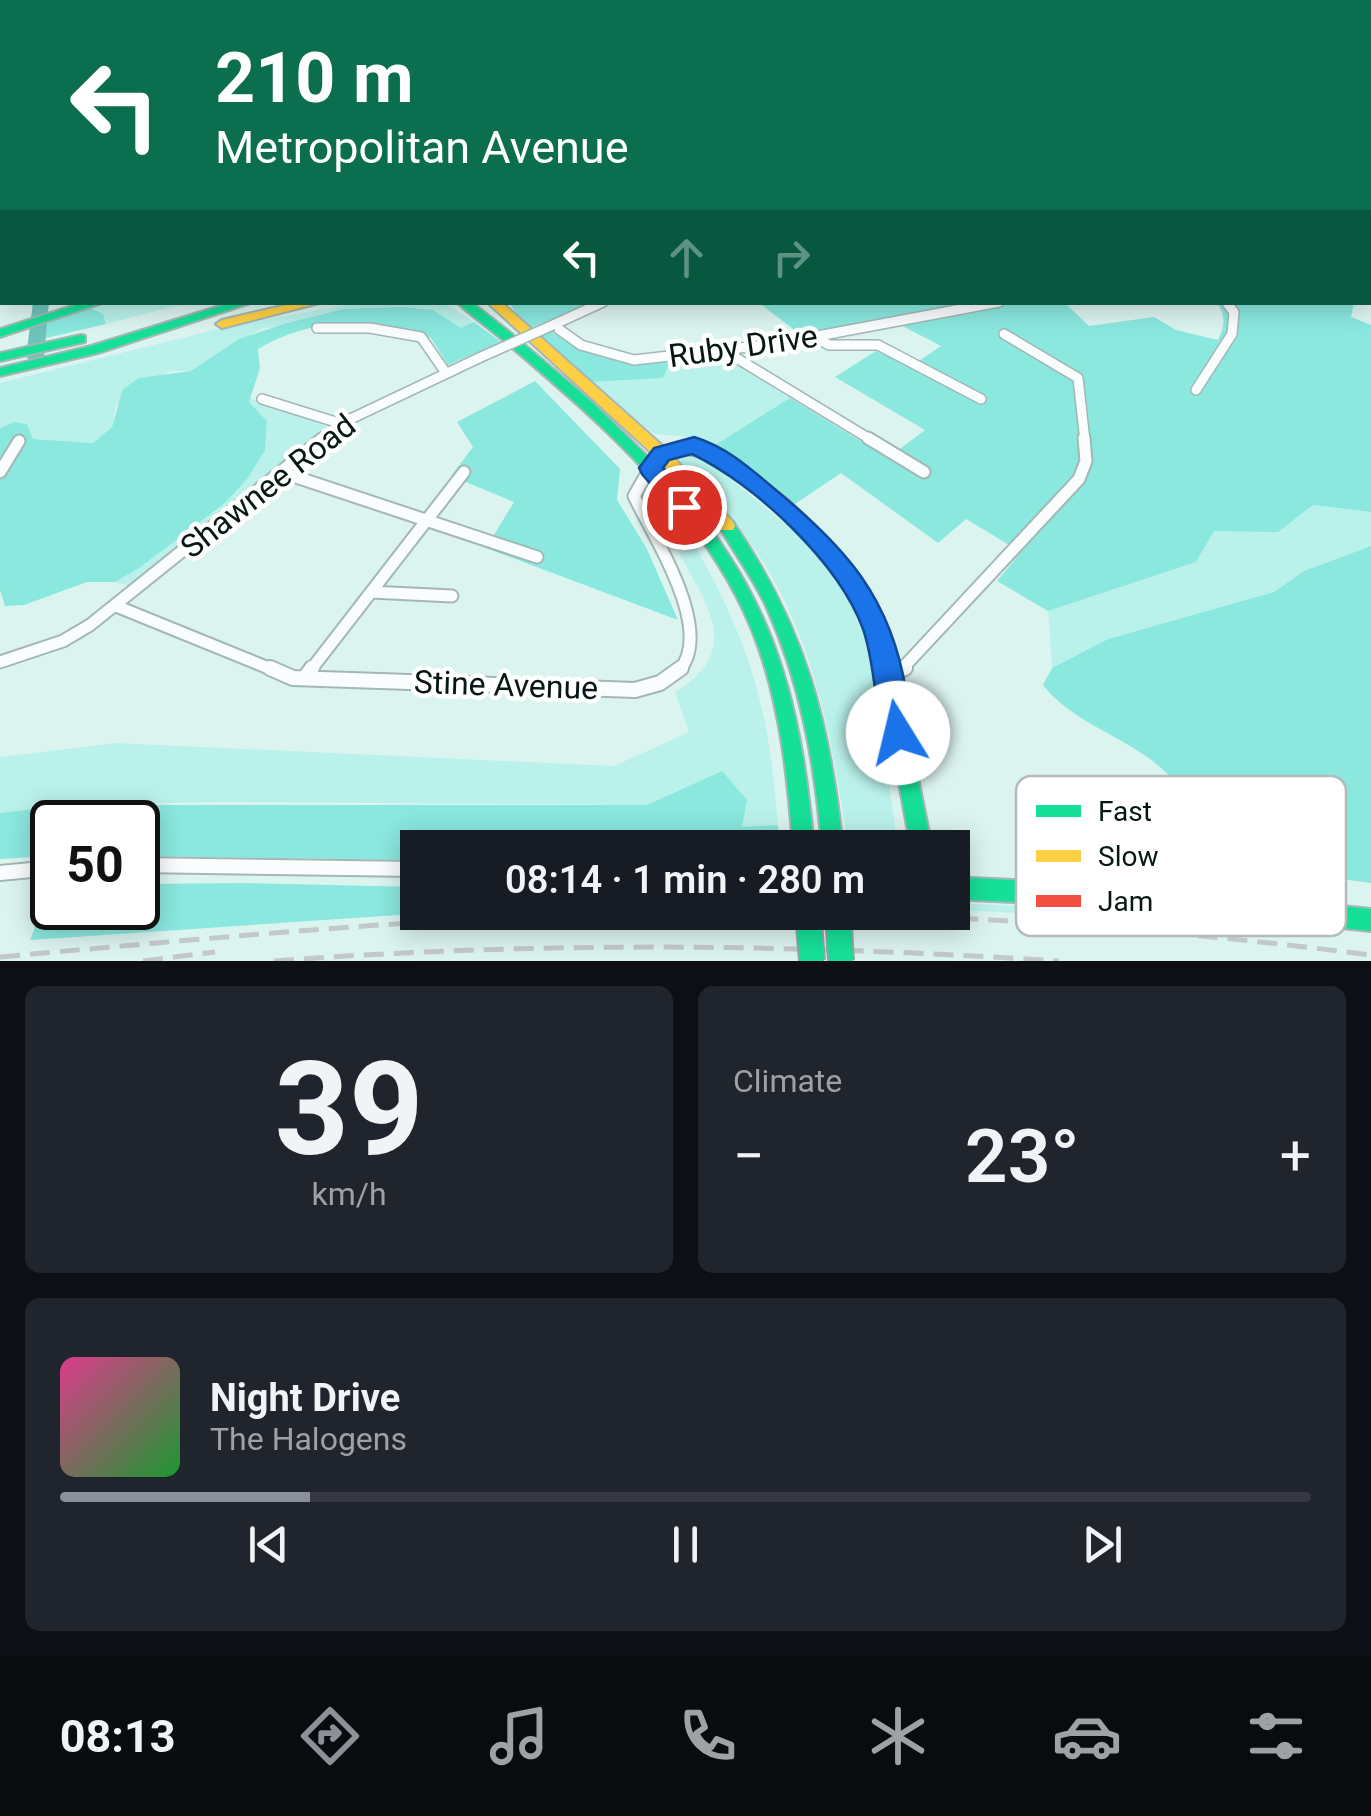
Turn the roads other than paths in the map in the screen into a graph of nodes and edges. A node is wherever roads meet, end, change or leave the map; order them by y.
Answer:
1 (89, 305) edge
2 (202, 305) edge
3 (238, 305) edge
4 (303, 305) edge
5 (468, 305) edge
6 (496, 305) edge
7 (596, 305) edge
8 (984, 305) edge
9 (1228, 305) edge
10 (553, 325) junction
11 (317, 328) dead end
12 (0, 333) edge
13 (1004, 334) dead end
14 (816, 338) junction
15 (104, 348) junction
16 (724, 351) junction
17 (0, 357) edge
18 (0, 372) edge
19 (446, 373) junction
20 (1196, 390) dead end
21 (262, 399) dead end
22 (981, 399) dead end
23 (342, 424) junction
24 (19, 441) dead end
25 (656, 461) junction
26 (0, 472) edge
27 (284, 472) junction
28 (464, 472) dead end
29 (924, 472) dead end
30 (428, 520) junction
31 (537, 558) dead end
32 (371, 592) junction
33 (452, 596) dead end
34 (116, 606) junction
35 (0, 662) edge
36 (890, 676) junction
37 (305, 678) junction
38 (803, 830) edge
39 (832, 830) edge
40 (917, 830) edge
41 (160, 866) edge
42 (400, 869) edge
43 (30, 870) edge
44 (0, 873) edge
45 (970, 889) edge
46 (1016, 891) edge
47 (1346, 917) edge
48 (1371, 920) edge
49 (809, 930) edge
50 (839, 930) edge
51 (812, 961) edge
52 (842, 961) edge

1 - 12 main road
2 - 17 main road
3 - 15 main road
4 - 15 main road
5 - 25 main road
6 - 25 main road
7 - 10 street, Shawnee Road
8 - 14 street, Ruby Drive
9 - 20 street
10 - 16 street, Ruby Drive
10 - 19 street, Shawnee Road, bridge
11 - 19 street
13 - 36 street
14 - 16 street, Ruby Drive
14 - 22 street
15 - 18 main road
16 - 29 street
19 - 23 street, Shawnee Road
21 - 23 street
23 - 27 street, Shawnee Road
24 - 26 street
25 - 36 main road
25 - 37 street, Stine Avenue
25 - 38 main road
25 - 39 main road
27 - 30 street
27 - 34 street, Shawnee Road
28 - 30 street
30 - 31 street
30 - 32 street
32 - 33 street
32 - 37 street
34 - 35 street, Shawnee Road
34 - 37 street, Stine Avenue
36 - 40 main road
41 - 42 street
43 - 44 street
45 - 46 main road
47 - 48 main road
49 - 51 main road, bridge
50 - 52 main road, bridge

